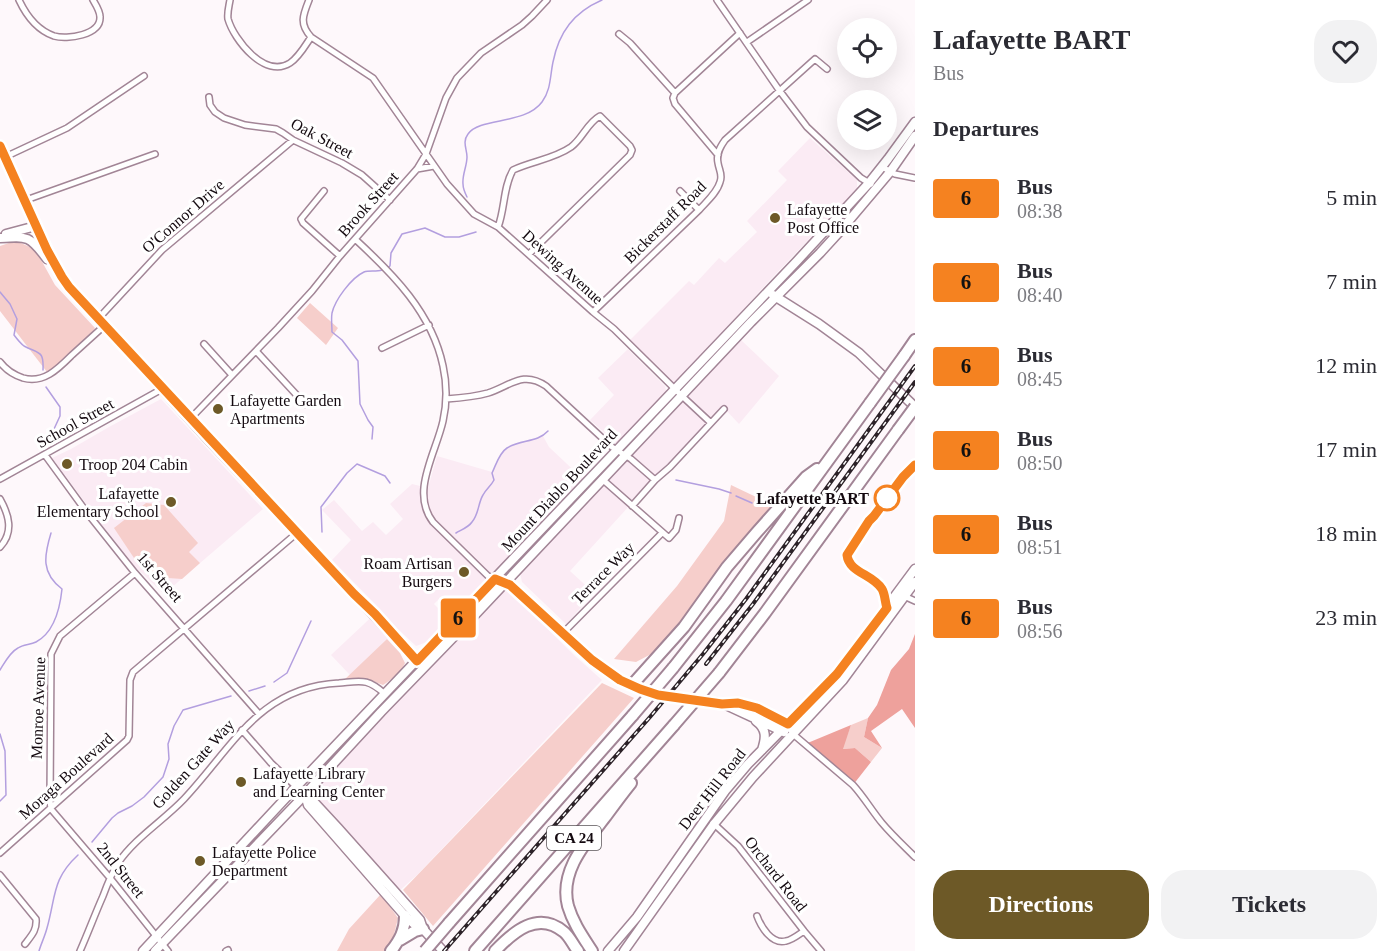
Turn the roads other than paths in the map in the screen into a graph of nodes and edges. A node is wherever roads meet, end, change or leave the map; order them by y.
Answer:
1 (19, 0) edge
2 (93, 0) edge
3 (230, 0) edge
4 (309, 0) edge
5 (547, 0) edge
6 (717, 0) edge
7 (808, 0) edge
8 (740, 33) junction
9 (619, 34) dead end
10 (311, 37) junction
11 (747, 42) junction
12 (827, 69) dead end
13 (144, 76) dead end
14 (779, 90) junction
15 (675, 93) junction
16 (209, 97) dead end
17 (915, 122) edge
18 (915, 136) edge
19 (293, 140) junction
20 (0, 146) edge
21 (155, 154) dead end
22 (426, 154) junction
23 (718, 155) junction
24 (5, 156) junction
25 (434, 166) junction
26 (417, 169) junction
27 (886, 169) junction
28 (915, 178) edge
29 (873, 185) junction
30 (324, 191) dead end
31 (680, 191) dead end
32 (26, 200) junction
33 (390, 200) junction
34 (699, 210) junction
35 (36, 226) junction
36 (498, 227) junction
37 (0, 237) edge
38 (355, 239) junction
39 (529, 254) junction
40 (340, 256) junction
41 (62, 277) junction
42 (768, 291) junction
43 (776, 297) junction
44 (593, 312) junction
45 (101, 323) junction
46 (429, 325) junction
47 (915, 340) edge
48 (204, 344) dead end
49 (382, 348) dead end
50 (256, 351) junction
51 (0, 362) edge
52 (232, 375) junction
53 (162, 389) junction
54 (678, 393) junction
55 (446, 399) junction
56 (305, 404) dead end
57 (915, 407) edge
58 (724, 409) dead end
59 (190, 419) junction
60 (711, 423) junction
61 (621, 452) junction
62 (45, 455) junction
63 (829, 459) junction
64 (0, 470) edge
65 (2, 478) edge
66 (602, 479) junction
67 (655, 480) junction
68 (0, 499) edge
69 (632, 506) junction
70 (679, 518) dead end
71 (297, 533) junction
72 (662, 533) junction
73 (0, 546) edge
74 (915, 569) edge
75 (135, 573) junction
76 (500, 581) junction
77 (915, 582) edge
78 (901, 595) junction
79 (915, 601) edge
80 (184, 628) junction
81 (562, 633) junction
82 (421, 664) junction
83 (632, 685) junction
84 (385, 694) junction
85 (722, 704) junction
86 (259, 714) junction
87 (746, 714) junction
88 (788, 724) junction
89 (674, 725) junction
90 (242, 730) junction
91 (781, 732) junction
92 (793, 734) junction
93 (762, 750) junction
94 (296, 787) junction
95 (304, 794) junction
96 (51, 809) junction
97 (707, 817) junction
98 (714, 824) junction
99 (339, 839) junction
100 (354, 846) junction
101 (0, 853) edge
102 (915, 857) edge
103 (0, 875) edge
104 (110, 878) junction
105 (405, 915) junction
106 (757, 916) dead end
107 (423, 928) junction
108 (804, 931) junction
109 (400, 940) junction
110 (25, 944) dead end
111 (162, 944) edge
112 (80, 951) edge
113 (143, 951) edge
114 (155, 951) edge
115 (391, 951) edge
116 (425, 951) edge
117 (443, 951) edge
118 (475, 951) edge
119 (495, 951) edge
120 (578, 951) edge
121 (592, 951) edge
122 (608, 951) edge
123 (624, 951) edge
124 (821, 951) edge

1 - 2 street
3 - 10 street
4 - 10 street
5 - 22 street, Brook Street
6 - 8 street
7 - 11 street
8 - 11 street
8 - 15 street
9 - 15 street
10 - 22 street, Dewing Avenue
11 - 14 street
12 - 14 street
13 - 24 street
14 - 23 street
14 - 29 street
15 - 23 street
16 - 19 street, Oak Street
17 - 27 main road, Mount Diablo Boulevard
18 - 27 main road, Mount Diablo Boulevard
19 - 33 street, Oak Street
19 - 45 street, O'Connor Drive
20 - 24 main road
21 - 32 street
22 - 25 street, Dewing Avenue
22 - 26 street, Brook Street
23 - 34 street, Bickerstaff Road
24 - 32 main road
25 - 26 street
25 - 36 street, Dewing Avenue
26 - 33 street, Brook Street
27 - 28 street
27 - 29 main road, Mount Diablo Boulevard
29 - 42 main road, Mount Diablo Boulevard
29 - 43 main road, Mount Diablo Boulevard
30 - 40 street
31 - 34 street
32 - 35 main road
33 - 38 street, Brook Street
34 - 44 street, Bickerstaff Road
35 - 37 main road
35 - 41 main road
36 - 39 street, Dewing Avenue
36 - 39 street
37 - 41 main road
38 - 40 street, Brook Street
38 - 46 street
39 - 44 street, Dewing Avenue
40 - 50 street, Brook Street
41 - 45 main road
42 - 43 main road
42 - 54 main road, Mount Diablo Boulevard
43 - 54 main road, Mount Diablo Boulevard
43 - 57 main road
44 - 54 street, Dewing Avenue
45 - 51 street, O'Connor Drive
45 - 53 main road
46 - 49 street
46 - 55 street
47 - 63 highway, CA 24, bridge
48 - 52 street
50 - 52 street, Brook Street
50 - 56 street
52 - 59 street, Brook Street
53 - 59 main road
53 - 62 street, School Street
54 - 60 street, Dewing Avenue
54 - 61 main road, Mount Diablo Boulevard
54 - 61 main road, Mount Diablo Boulevard
55 - 61 street
55 - 76 street
57 - 89 highway, CA 24, bridge
58 - 60 street
59 - 71 main road
60 - 67 street
61 - 66 main road, Mount Diablo Boulevard
61 - 67 street
61 - 76 main road, Mount Diablo Boulevard
62 - 65 street, School Street
62 - 75 street, 1st Street
63 - 83 highway
63 - 116 highway, CA 24, bridge
64 - 65 street
66 - 69 street
66 - 76 main road, Mount Diablo Boulevard
67 - 69 street
68 - 73 street
69 - 72 street
70 - 72 street, Terrace Way
71 - 80 street, Moraga Boulevard
71 - 82 main road
72 - 81 street, Terrace Way
74 - 78 main road, Deer Hill Road
75 - 80 street, 1st Street
75 - 96 street, Monroe Avenue
76 - 81 main road
76 - 82 main road, Mount Diablo Boulevard
77 - 78 main road, Deer Hill Road
78 - 79 street
78 - 88 main road, Deer Hill Road
78 - 92 main road, Deer Hill Road
80 - 86 street, 1st Street
80 - 96 street, Moraga Boulevard
81 - 83 main road
82 - 84 main road, Mount Diablo Boulevard
82 - 95 main road, Mount Diablo Boulevard
83 - 85 main road
84 - 86 street, Golden Gate Way
84 - 94 main road, Mount Diablo Boulevard
85 - 87 main road
85 - 88 main road
86 - 90 street, Golden Gate Way
87 - 91 main road
87 - 93 main road
88 - 91 main road, Deer Hill Road
88 - 92 main road
89 - 118 highway, CA 24
89 - 121 highway
90 - 94 street
90 - 104 street, Golden Gate Way
91 - 92 main road
91 - 93 main road, Deer Hill Road
92 - 98 main road, Deer Hill Road
92 - 102 street
93 - 97 main road, Deer Hill Road
94 - 95 street
94 - 111 main road, Mount Diablo Boulevard
95 - 99 main road
95 - 100 main road
95 - 111 main road, Mount Diablo Boulevard
96 - 101 street, Moraga Boulevard
96 - 104 street, 2nd Street
97 - 98 street, Orchard Road
97 - 122 main road, Deer Hill Road
98 - 108 street, Orchard Road
98 - 123 main road, Deer Hill Road
99 - 100 main road
99 - 105 main road
100 - 107 main road
103 - 110 street
104 - 111 street, 2nd Street
104 - 112 street, Golden Gate Way
105 - 107 main road
105 - 109 highway
106 - 108 street
107 - 109 highway
107 - 117 main road
108 - 124 street, Orchard Road
109 - 115 highway
111 - 113 main road, Mount Diablo Boulevard
111 - 114 main road, Mount Diablo Boulevard
119 - 120 highway

